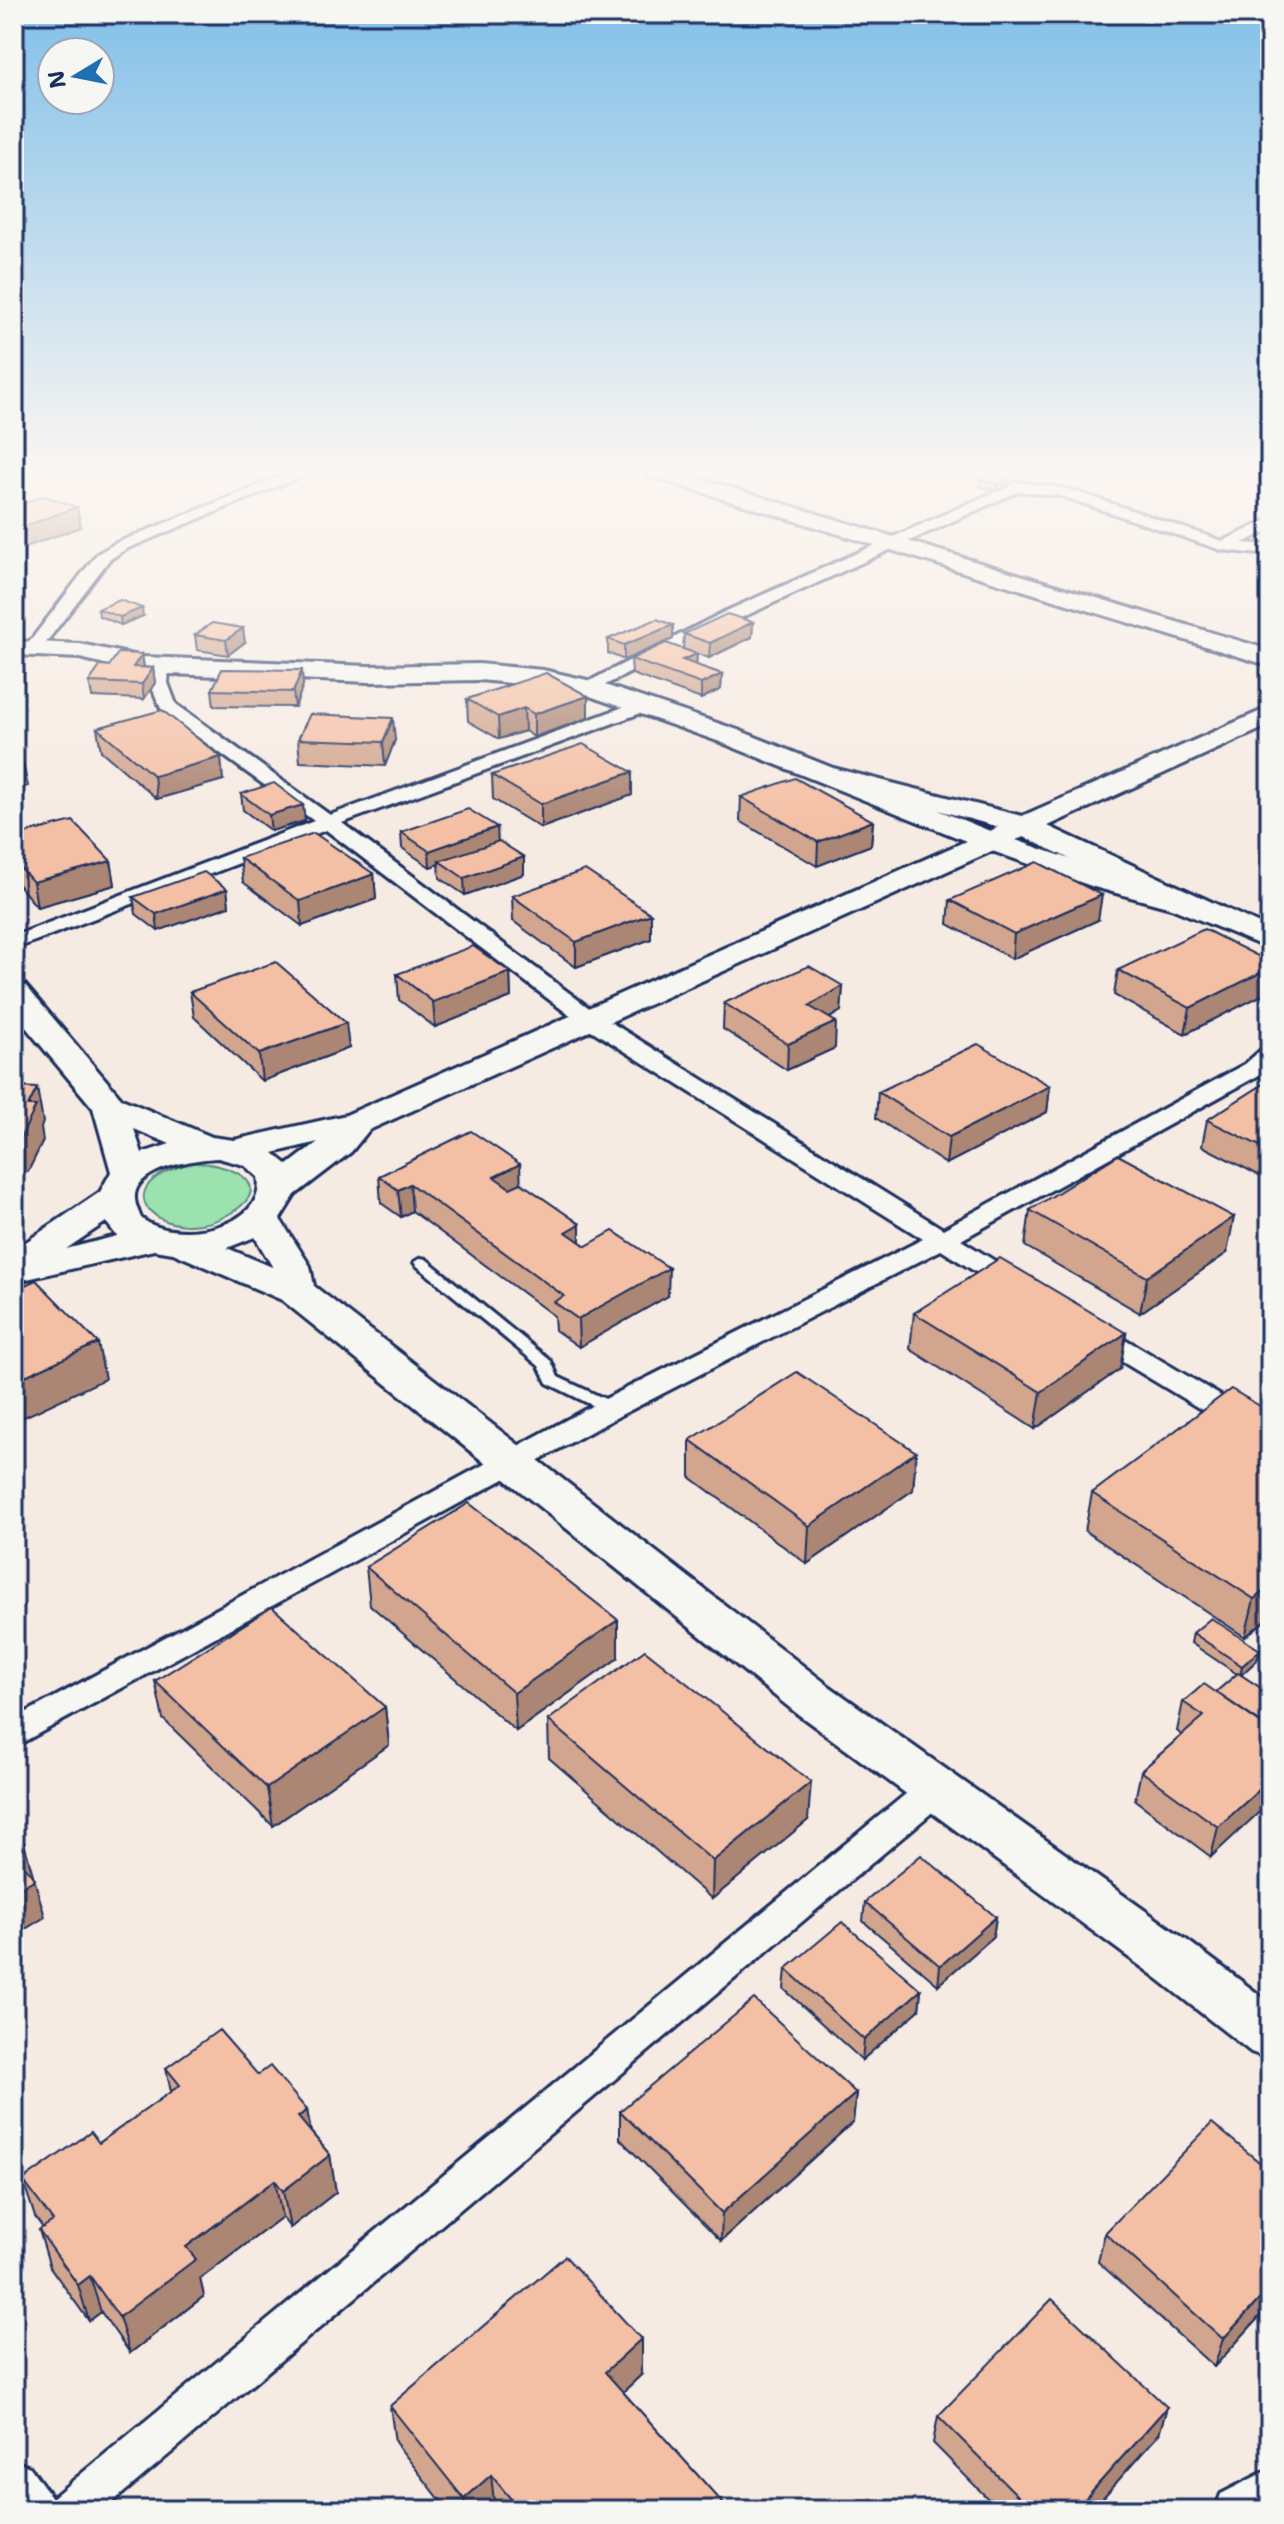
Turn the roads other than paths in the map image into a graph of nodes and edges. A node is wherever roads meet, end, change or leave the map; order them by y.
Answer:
1 (74, 590) edge
2 (789, 590) edge
3 (1060, 590) edge
4 (1095, 590) edge
5 (1270, 640) edge
6 (23, 648) edge
7 (1270, 658) edge
8 (160, 666) junction
9 (587, 687) junction
10 (643, 706) junction
11 (1270, 715) edge
12 (834, 776) junction
13 (328, 822) junction
14 (1027, 827) junction
15 (993, 842) junction
16 (1182, 902) junction
17 (1270, 940) edge
18 (14, 943) edge
19 (14, 992) edge
20 (588, 1018) junction
21 (1264, 1067) edge
22 (110, 1106) junction
23 (357, 1123) junction
24 (223, 1149) junction
25 (123, 1186) junction
26 (270, 1204) junction
27 (168, 1241) junction
28 (939, 1241) junction
29 (421, 1262) dead end
30 (14, 1269) edge
31 (296, 1291) junction
32 (1032, 1296) edge
33 (1072, 1319) edge
34 (611, 1408) junction
35 (1270, 1438) edge
36 (512, 1462) junction
37 (14, 1734) edge
38 (936, 1789) junction
39 (1270, 2035) edge
40 (14, 2483) edge
41 (1270, 2491) edge
42 (35, 2510) edge
43 (69, 2510) edge
44 (1237, 2510) edge

1 - 6 street
2 - 9 street
3 - 7 street
4 - 5 street
6 - 8 street
8 - 9 street
8 - 13 street
9 - 10 street
10 - 12 street
10 - 13 street
11 - 14 street
12 - 14 street
12 - 15 street
13 - 18 street
13 - 20 street
14 - 15 street
14 - 16 street
15 - 16 street
15 - 20 street
16 - 17 street
19 - 22 street
20 - 23 street
20 - 28 street
21 - 28 street
22 - 24 street
22 - 25 street
23 - 24 street
23 - 26 street
24 - 25 street
24 - 26 street
25 - 27 street
25 - 30 street
26 - 27 street
26 - 31 street
27 - 30 street
27 - 31 street
28 - 32 street
28 - 34 street
29 - 34 lane
31 - 36 street
33 - 35 street
34 - 36 street
36 - 37 street
36 - 38 street
38 - 39 street
38 - 43 street
40 - 42 street
41 - 44 street

